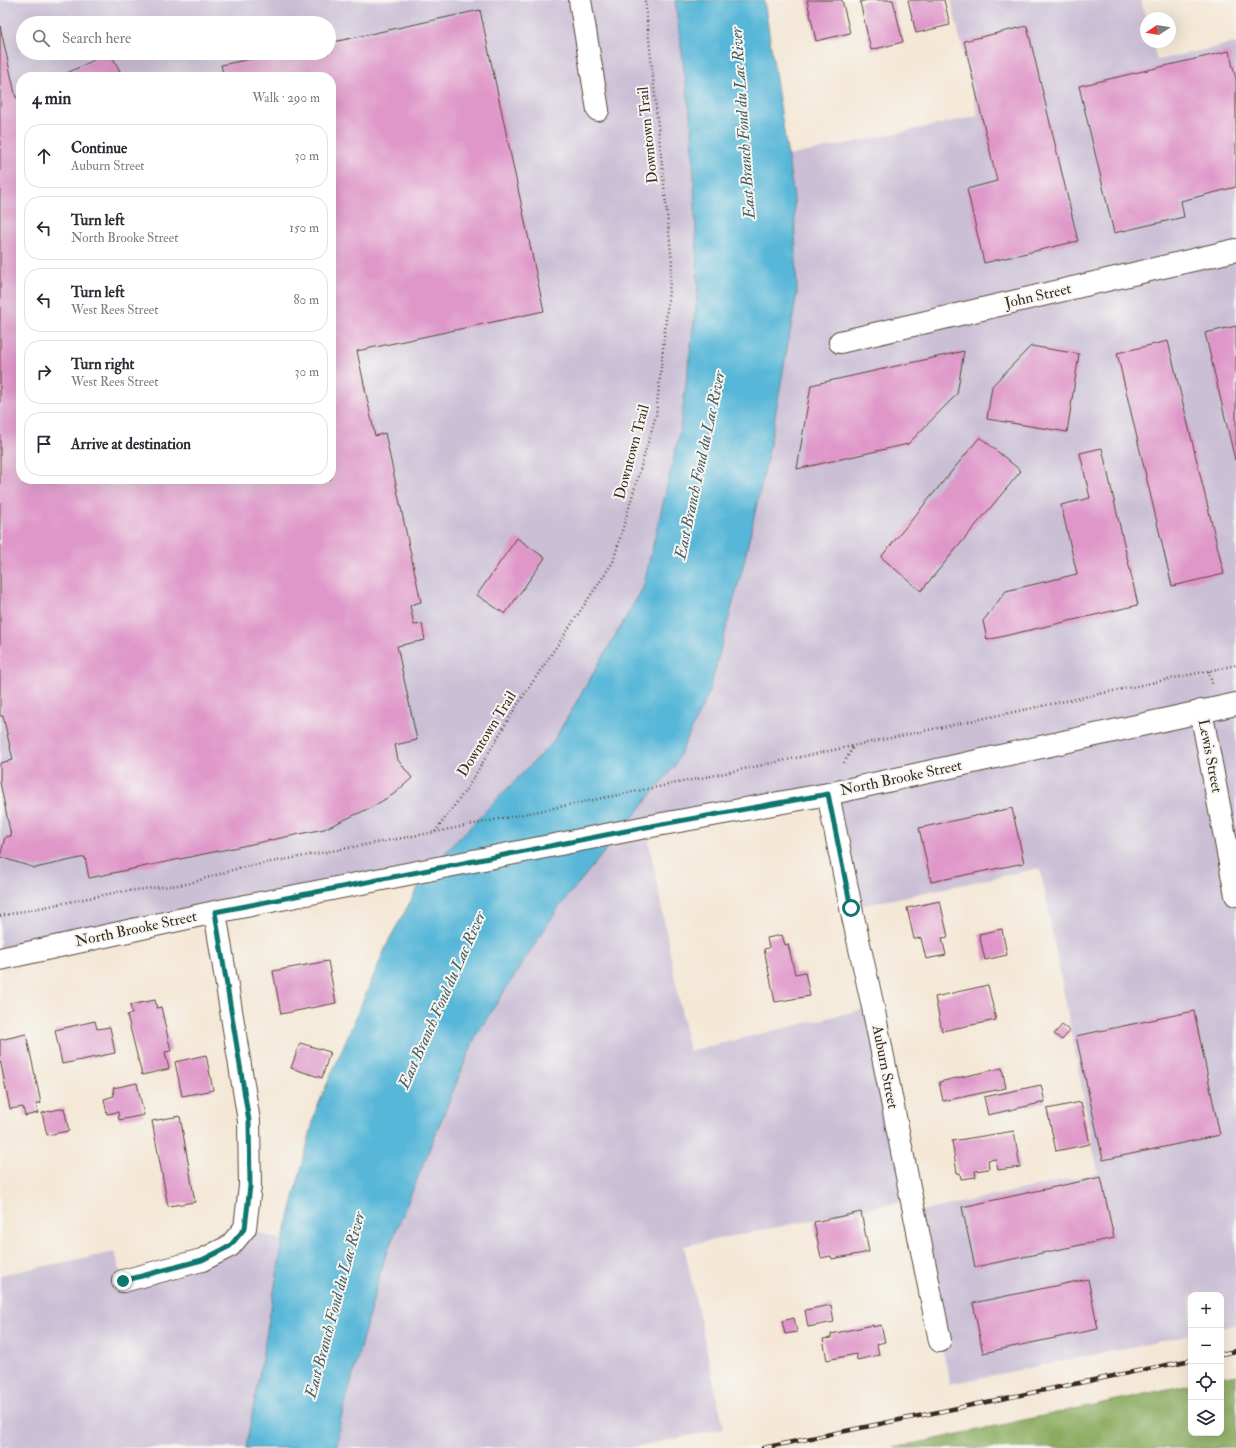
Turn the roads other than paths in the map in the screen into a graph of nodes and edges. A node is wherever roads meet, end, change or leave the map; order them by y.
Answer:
1 (580, 0) edge
2 (598, 110) dead end
3 (1236, 250) edge
4 (840, 342) dead end
5 (1236, 704) edge
6 (1201, 711) junction
7 (828, 794) junction
8 (1236, 895) edge
9 (215, 912) junction
10 (0, 959) edge
11 (123, 1281) dead end
12 (940, 1341) dead end

1 - 2 street
3 - 4 street, John Street
5 - 6 street, North Brooke Street
6 - 7 street, North Brooke Street
6 - 8 street, Lewis Street
7 - 9 street, North Brooke Street
7 - 12 street, Auburn Street
9 - 10 street, North Brooke Street
9 - 11 street

